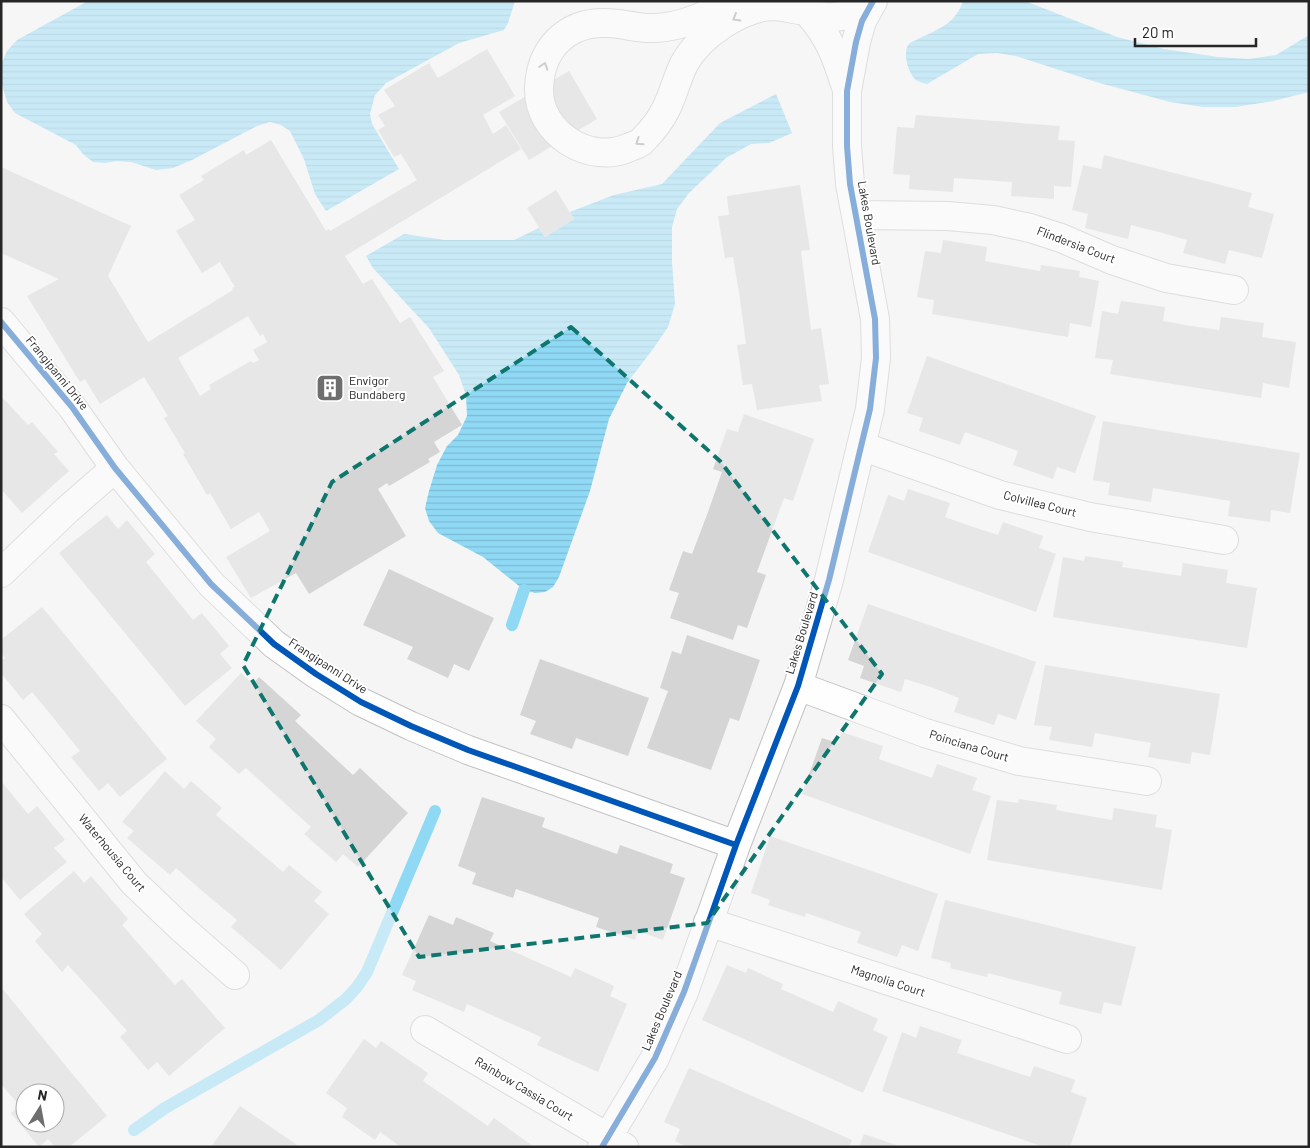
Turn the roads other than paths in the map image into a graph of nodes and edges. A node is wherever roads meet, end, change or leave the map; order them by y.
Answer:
1 (732, 1) edge
2 (869, 1) edge
3 (873, 1) edge
4 (799, 9) edge
5 (847, 91) junction
6 (856, 215) junction
7 (1234, 290) dead end
8 (1, 322) edge
9 (861, 446) junction
10 (115, 468) junction
11 (1224, 540) dead end
12 (1, 573) edge
13 (798, 686) junction
14 (1, 718) edge
15 (1146, 781) dead end
16 (736, 845) junction
17 (708, 922) junction
18 (235, 975) dead end
19 (425, 1030) dead end
20 (1067, 1039) dead end
21 (611, 1144) edge

4 -> 1 street
2 - 4 street
3 - 5 street
4 - 5 street
5 - 6 street, Lakes Boulevard
6 - 7 street, Flindersia Court
6 - 9 street, Lakes Boulevard
8 - 10 street, Frangipanni Drive
9 - 11 street, Colvillea Court
9 - 13 street, Lakes Boulevard
10 - 12 street
10 - 16 street, Frangipanni Drive
13 - 15 street, Poinciana Court
13 - 16 street, Lakes Boulevard
14 - 18 street, Waterhousia Court
16 - 17 street, Lakes Boulevard
17 - 20 street, Magnolia Court
17 - 21 street, Lakes Boulevard
19 - 21 street, Rainbow Cassia Court

